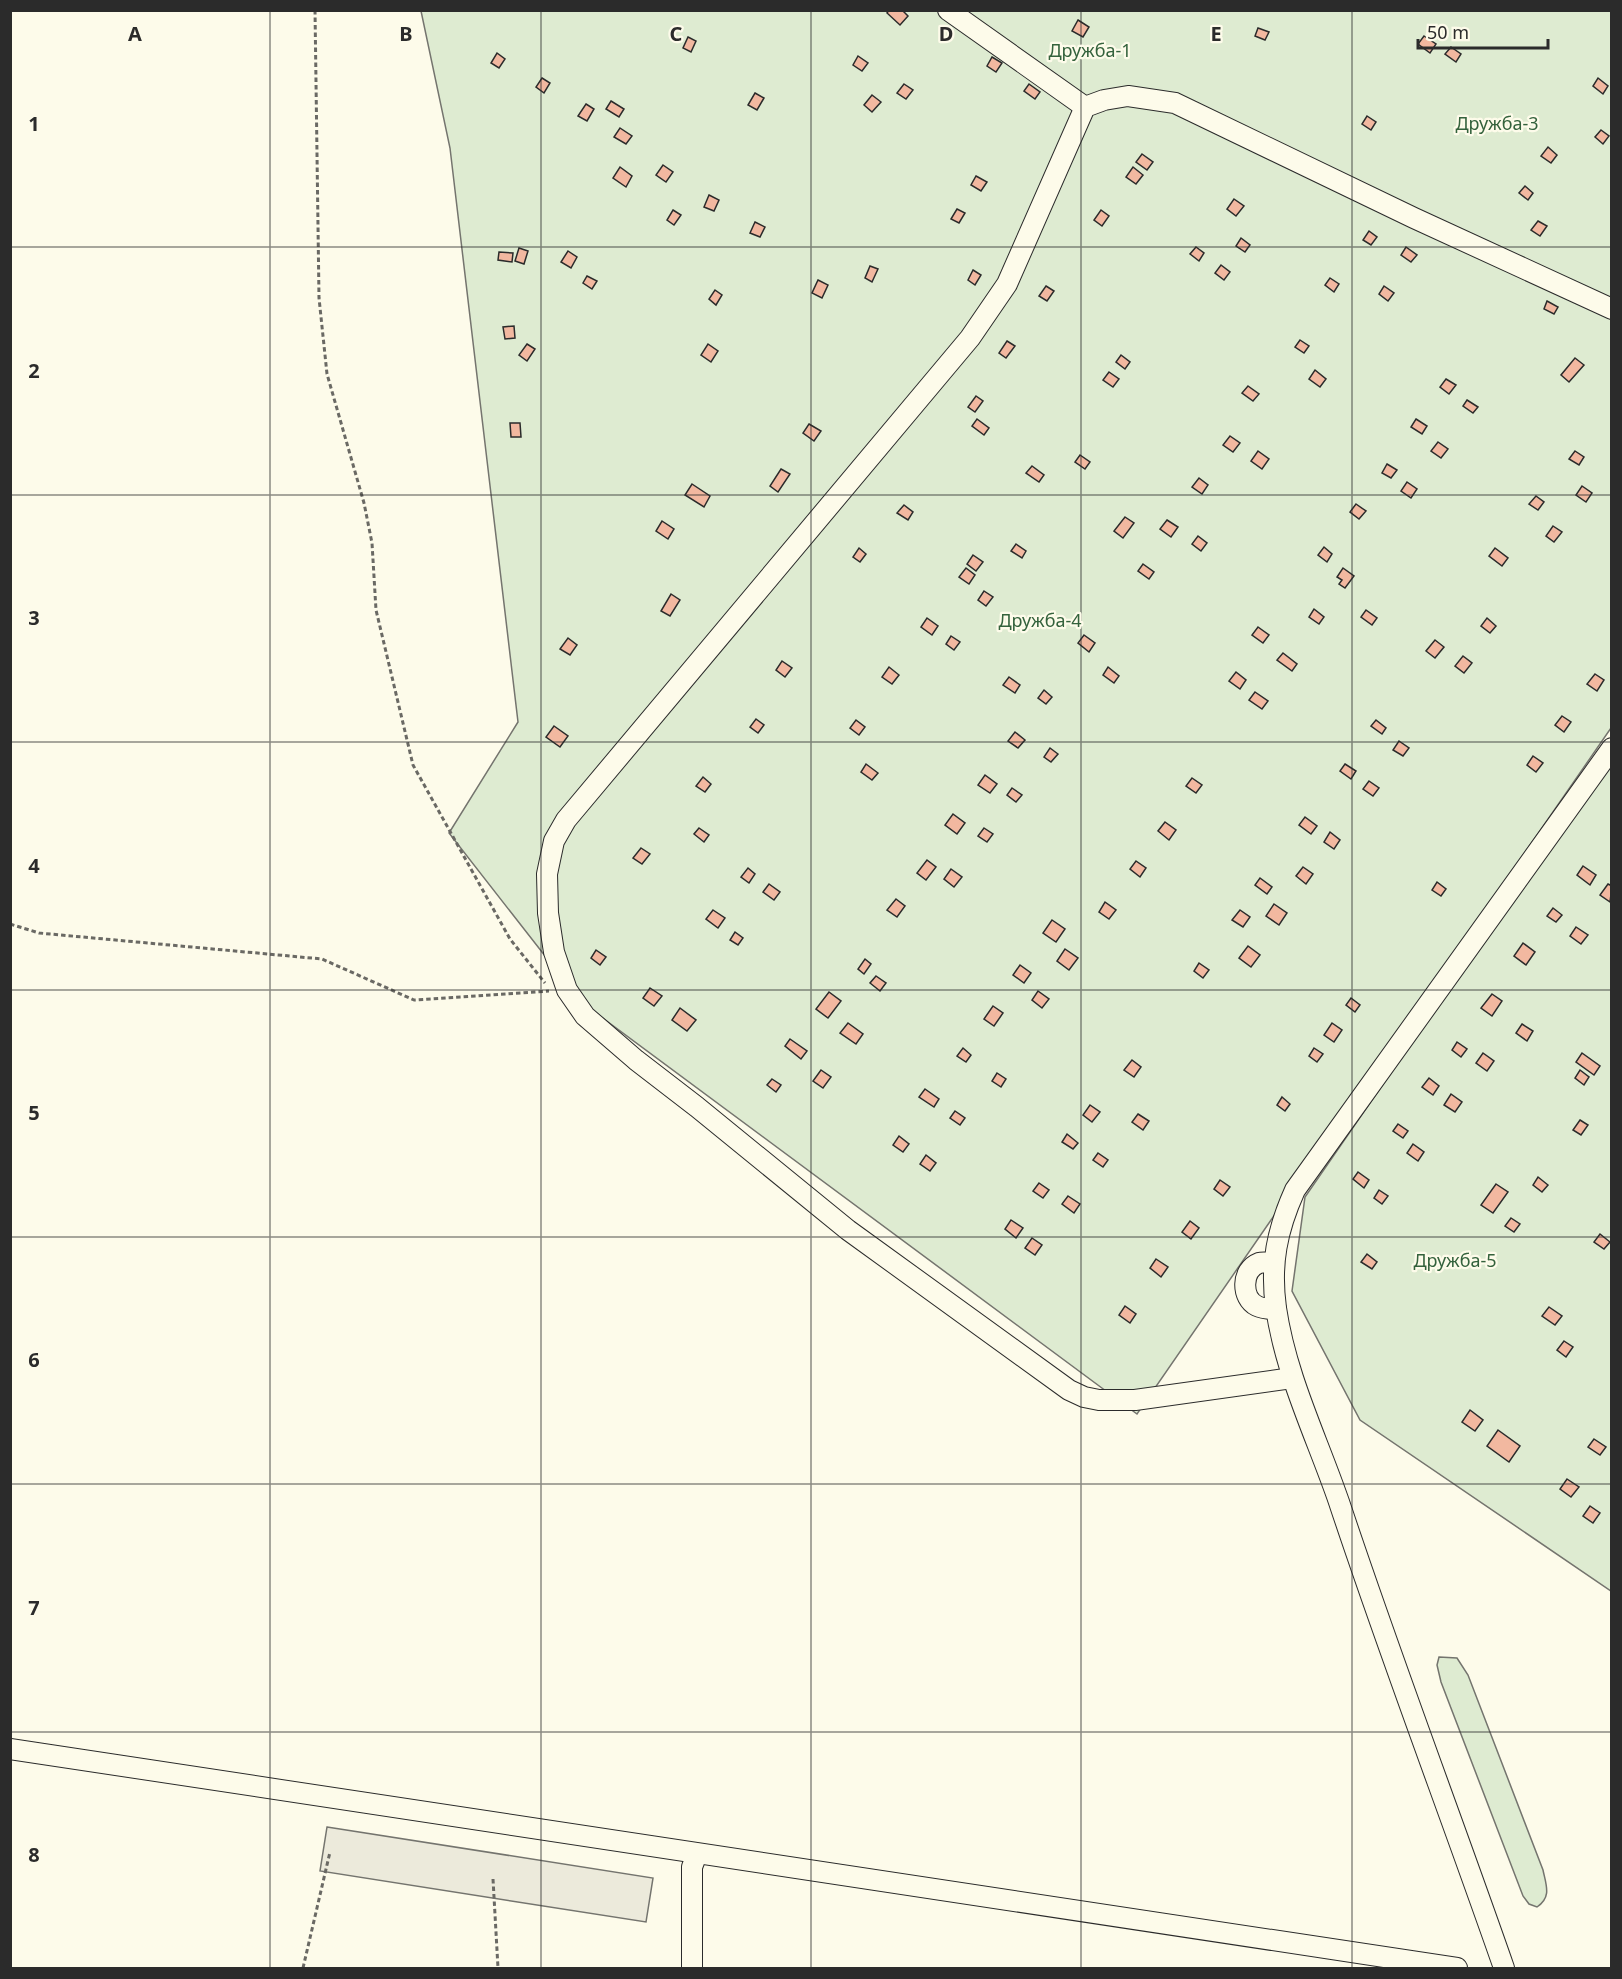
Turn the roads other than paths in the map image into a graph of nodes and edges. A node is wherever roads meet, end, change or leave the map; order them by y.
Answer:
1 (948, 10) edge
2 (1085, 107) junction
3 (1611, 309) edge
4 (1611, 748) edge
5 (1274, 1263) junction
6 (1276, 1309) junction
7 (1292, 1378) junction
8 (10, 1749) edge
9 (697, 1854) junction
10 (692, 1968) edge
11 (1457, 1968) edge
12 (1501, 1968) edge

1 - 2 street
2 - 3 street
2 - 7 street
4 - 5 street
5 - 6 street
5 - 6 street
6 - 7 street
7 - 12 street
8 - 9 street
9 - 10 street
9 - 11 street

